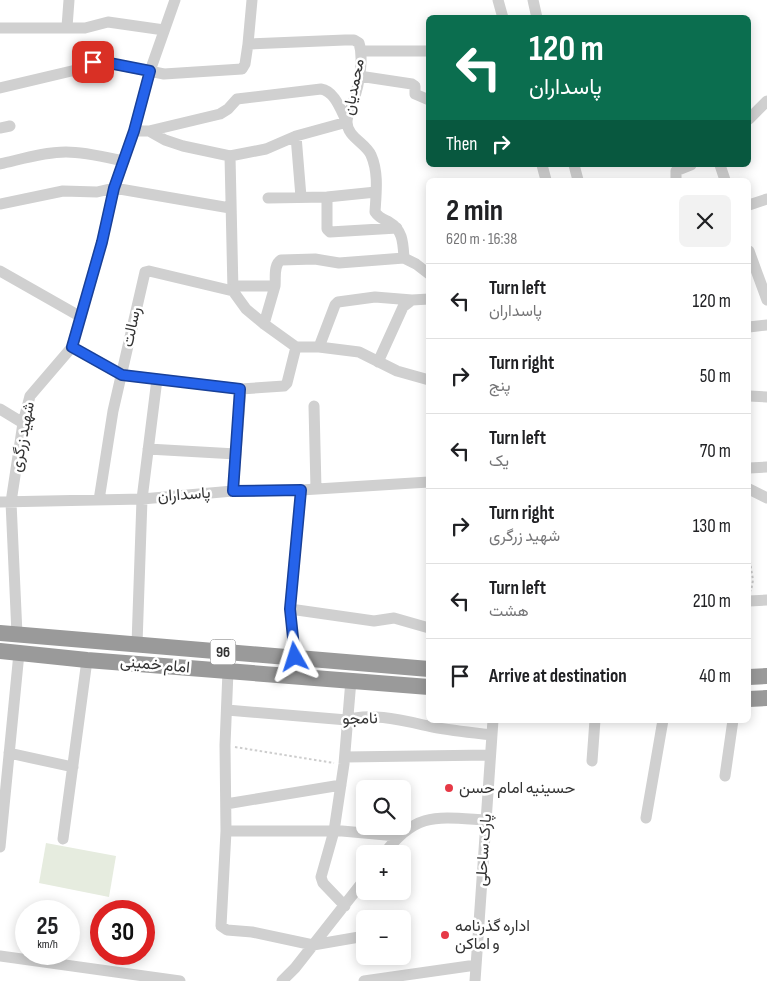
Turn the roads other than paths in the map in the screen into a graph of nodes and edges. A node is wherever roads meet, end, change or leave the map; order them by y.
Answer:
1 (69, 0) edge
2 (175, 0) edge
3 (252, 0) edge
4 (498, 0) edge
5 (533, 0) edge
6 (502, 15) edge
7 (536, 15) edge
8 (67, 27) junction
9 (0, 28) edge
10 (164, 30) junction
11 (248, 44) junction
12 (361, 51) junction
13 (426, 51) edge
14 (150, 71) junction
15 (358, 76) junction
16 (0, 88) edge
17 (426, 99) edge
18 (767, 101) edge
19 (751, 115) edge
20 (347, 122) junction
21 (134, 131) junction
22 (149, 131) junction
23 (296, 136) junction
24 (230, 156) junction
25 (124, 161) junction
26 (0, 164) edge
27 (686, 167) edge
28 (676, 178) edge
29 (114, 188) junction
30 (376, 192) junction
31 (301, 197) junction
32 (328, 197) junction
33 (268, 198) dead end
34 (767, 198) edge
35 (0, 204) edge
36 (751, 204) edge
37 (230, 208) junction
38 (397, 228) junction
39 (404, 258) junction
40 (751, 263) edge
41 (426, 270) edge
42 (0, 271) edge
43 (275, 286) junction
44 (233, 289) junction
45 (426, 299) edge
46 (412, 300) junction
47 (767, 300) edge
48 (81, 317) junction
49 (264, 324) junction
50 (767, 325) edge
51 (751, 327) edge
52 (72, 347) junction
53 (296, 347) junction
54 (319, 347) junction
55 (378, 362) junction
56 (122, 375) junction
57 (157, 379) junction
58 (426, 379) edge
59 (240, 389) junction
60 (751, 396) edge
61 (767, 398) edge
62 (314, 406) dead end
63 (0, 409) edge
64 (23, 423) junction
65 (148, 449) junction
66 (236, 454) junction
67 (751, 468) edge
68 (767, 468) edge
69 (426, 482) edge
70 (316, 489) junction
71 (751, 489) edge
72 (301, 490) junction
73 (233, 491) junction
74 (767, 498) edge
75 (142, 499) junction
76 (99, 500) junction
77 (6, 502) edge
78 (751, 600) edge
79 (767, 600) edge
80 (290, 609) junction
81 (426, 627) edge
82 (0, 633) edge
83 (17, 634) junction
84 (138, 644) junction
85 (0, 651) edge
86 (19, 653) junction
87 (295, 657) junction
88 (87, 660) junction
89 (426, 669) edge
90 (228, 670) junction
91 (767, 676) edge
92 (751, 677) edge
93 (351, 680) junction
94 (426, 688) edge
95 (767, 698) edge
96 (751, 699) edge
97 (227, 710) junction
98 (347, 720) junction
99 (493, 723) edge
100 (596, 723) edge
101 (663, 723) edge
102 (732, 723) edge
103 (492, 734) junction
104 (9, 753) junction
105 (490, 755) junction
106 (345, 761) junction
107 (592, 761) dead end
108 (73, 767) junction
109 (725, 776) dead end
110 (341, 786) junction
111 (226, 804) junction
112 (646, 818) dead end
113 (486, 820) junction
114 (226, 831) junction
115 (334, 831) junction
116 (398, 836) junction
117 (63, 839) dead end
118 (391, 845) edge
119 (0, 847) edge
120 (356, 891) edge
121 (345, 906) junction
122 (356, 938) edge
123 (312, 945) junction
124 (0, 956) edge
125 (476, 965) junction
126 (180, 981) edge
127 (282, 981) edge
128 (364, 981) edge
129 (475, 981) edge

1 - 8 street
2 - 10 street, شهید زرگری
3 - 11 street
4 - 6 street
5 - 7 street
8 - 9 street
8 - 10 street
10 - 14 street, شهید زرگری
11 - 12 street
11 - 14 street
12 - 13 street, محمدیان
12 - 15 street, محمدیان
14 - 16 street
14 - 21 street, شهید زرگری
15 - 17 street
15 - 20 street, محمدیان
18 - 19 street
20 - 22 street
20 - 23 street
20 - 30 street, محمدیان
21 - 22 street
21 - 25 street, شهید زرگری
22 - 24 street
23 - 24 street
23 - 31 street
24 - 37 street
25 - 26 street
25 - 29 street, شهید زرگری
27 - 28 street
29 - 35 street
29 - 37 street
29 - 48 street, شهید زرگری
30 - 32 street
30 - 38 street, محمدیان
31 - 32 street
31 - 33 street
32 - 38 street
34 - 36 street
37 - 44 street
38 - 39 street
39 - 41 street
39 - 43 street
40 - 47 street
42 - 48 street
43 - 44 street
43 - 49 street
44 - 49 street
44 - 56 street, رسالت
45 - 46 street
46 - 54 street
46 - 55 street
48 - 52 street, شهید زرگری
49 - 53 street
50 - 51 street
52 - 56 street
52 - 64 street, شهید زرگری
53 - 54 street
53 - 59 street
54 - 55 street
55 - 58 street
56 - 57 street
56 - 76 street, رسالت
57 - 59 street
57 - 65 street
59 - 66 street
60 - 61 street
62 - 70 street
63 - 64 street
64 - 77 street, شهید زرگری
65 - 66 street
65 - 75 street
66 - 73 street
67 - 68 street
69 - 70 street, پاسداران
70 - 72 street, پاسداران
71 - 74 street
72 - 73 street, پاسداران
72 - 80 street
73 - 75 street, پاسداران
75 - 76 street, پاسداران
75 - 84 street
76 - 77 street, پاسداران
77 - 83 street, شهید زرگری
78 - 79 street
80 - 81 street
80 - 87 street
82 - 83 highway, امام خمینی / 96
83 - 84 highway, امام خمینی / 96
83 - 86 highway
84 - 87 highway, امام خمینی / 96
85 - 86 highway, امام خمینی / 96
86 - 88 highway, امام خمینی / 96
86 - 104 street
87 - 89 highway, امام خمینی / 96
88 - 90 highway, امام خمینی / 96
88 - 108 street
90 - 93 highway, امام خمینی / 96
90 - 97 street
91 - 92 highway
93 - 94 highway, امام خمینی / 96
93 - 98 street
95 - 96 highway
97 - 98 street, نامجو
97 - 111 street
98 - 103 street, نامجو
98 - 106 street
99 - 103 street, پارک ساحلی
100 - 107 street
101 - 112 street
102 - 109 street
103 - 105 street, پارک ساحلی
104 - 108 street
104 - 119 street
105 - 106 street
105 - 113 street, پارک ساحلی
106 - 110 street
108 - 117 street
110 - 111 street
110 - 115 street
111 - 114 street
113 - 116 street
113 - 125 street, پارک ساحلی
114 - 115 street
114 - 123 street
115 - 116 street
115 - 121 street
116 - 118 street
120 - 121 street
121 - 123 street
122 - 123 street
123 - 127 street
124 - 126 street
125 - 128 street
125 - 129 street, پارک ساحلی

